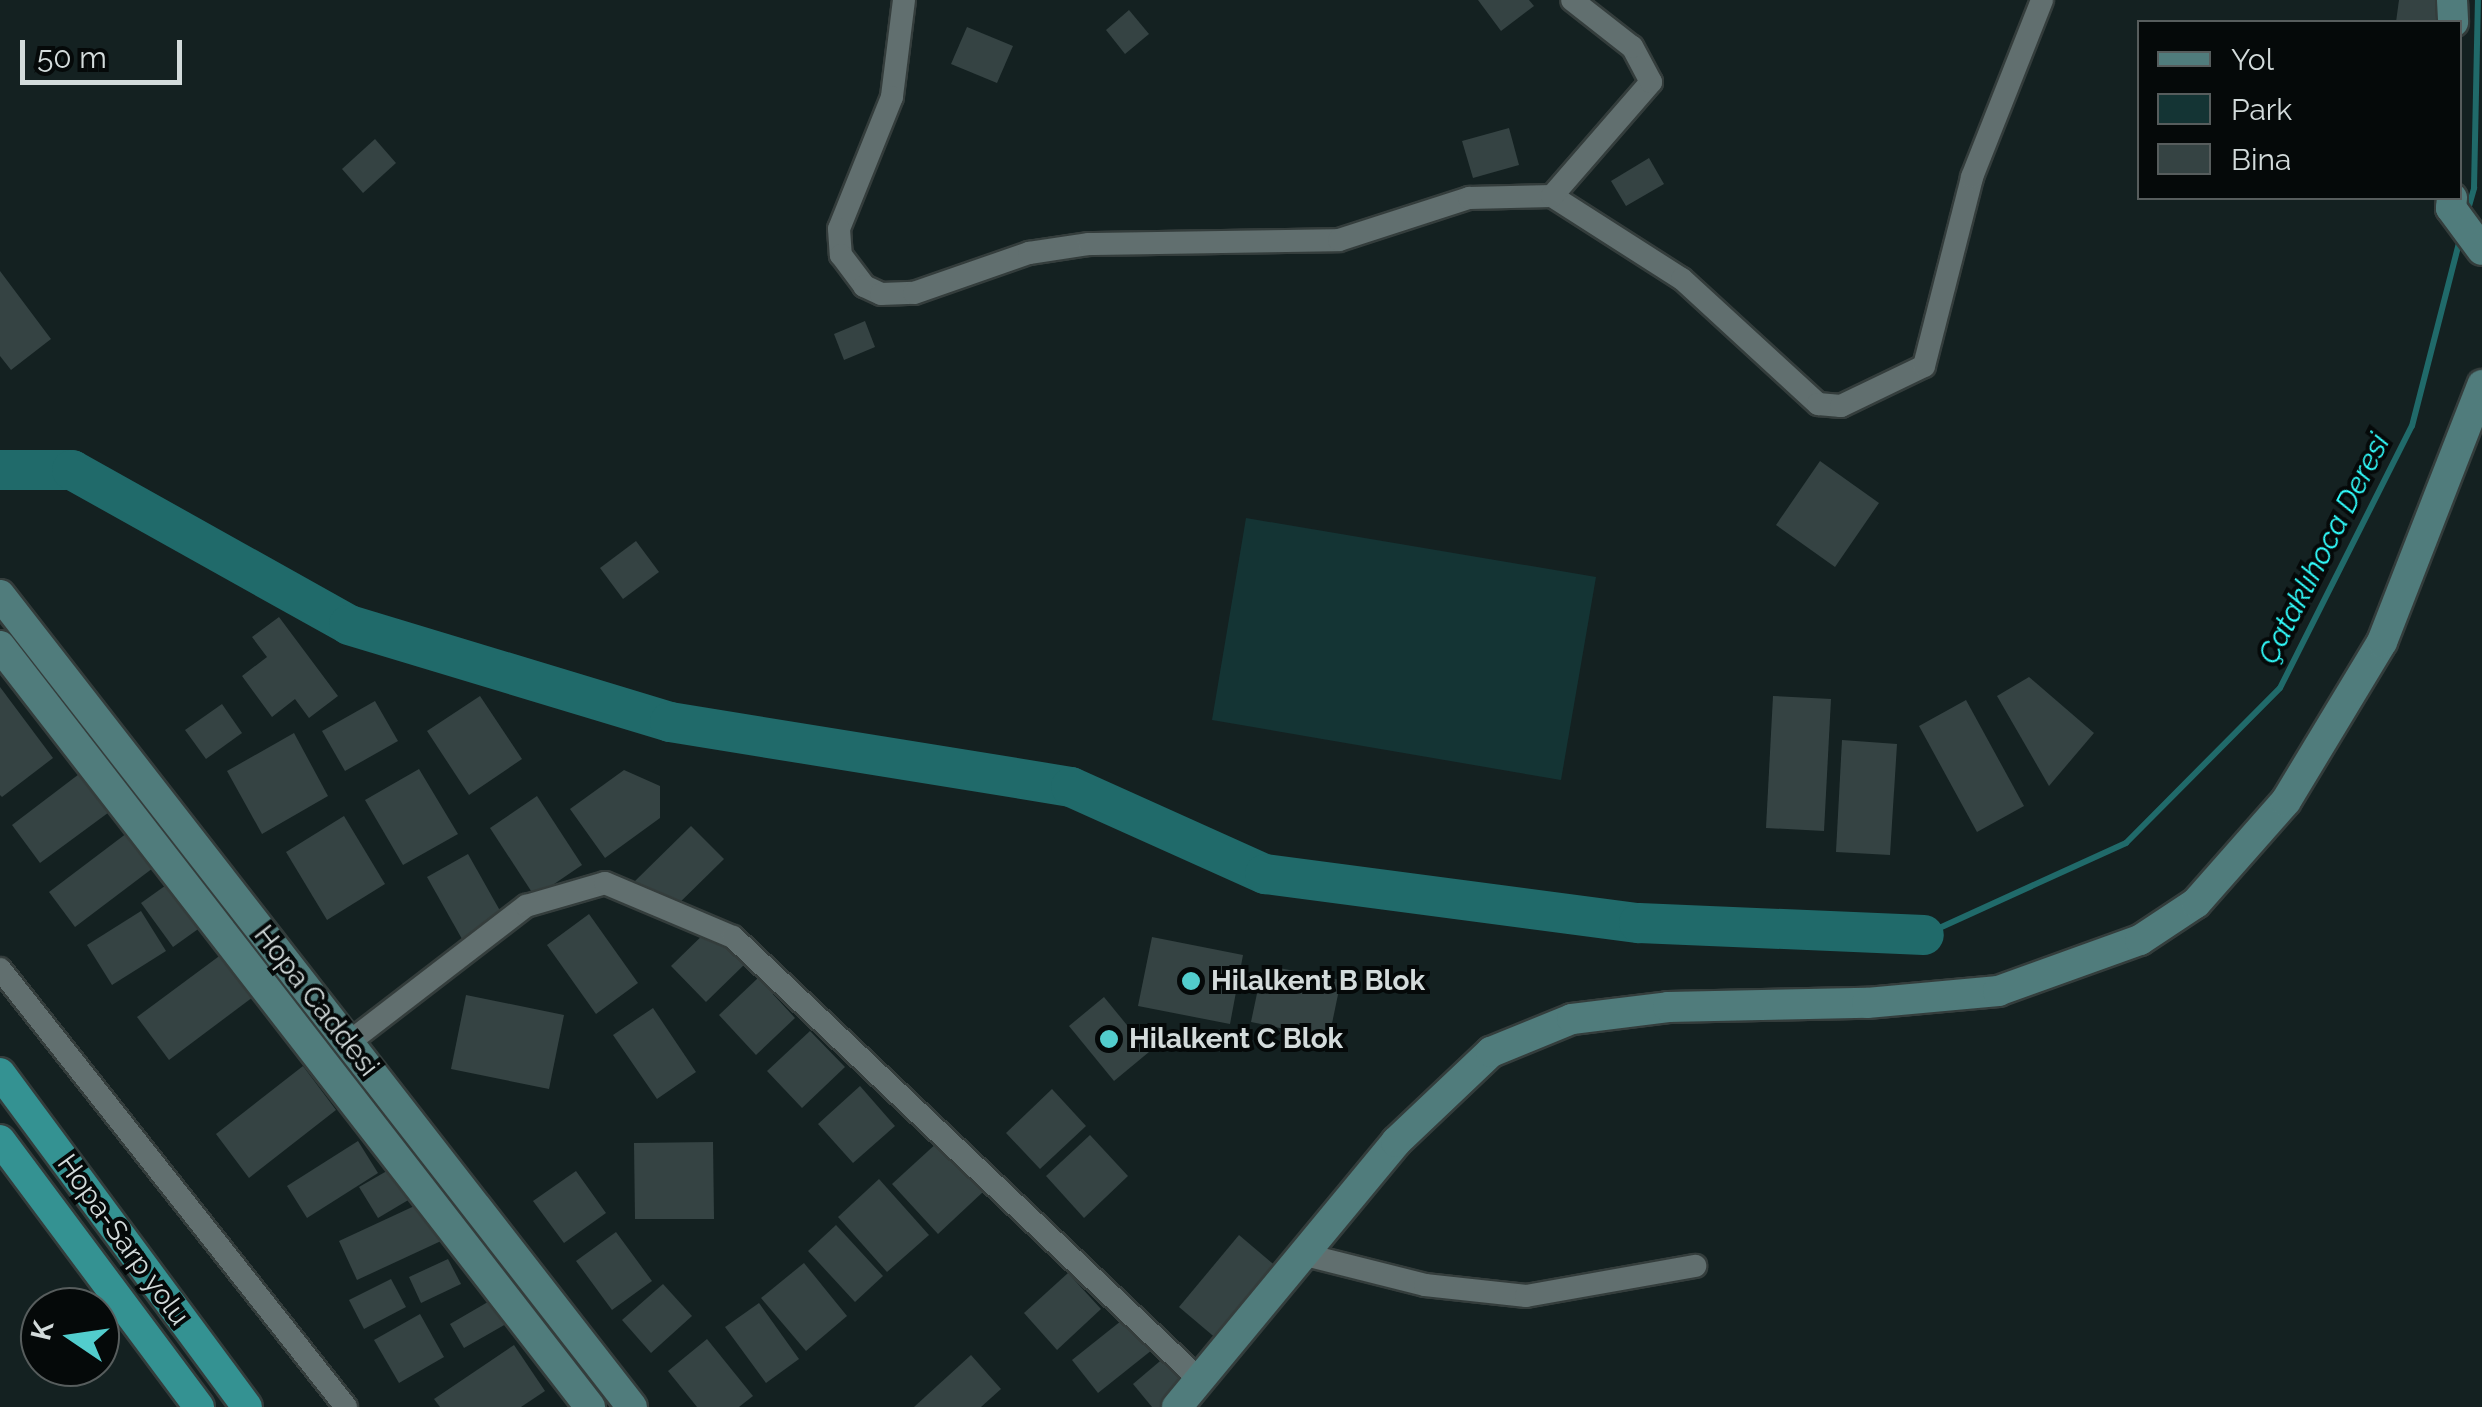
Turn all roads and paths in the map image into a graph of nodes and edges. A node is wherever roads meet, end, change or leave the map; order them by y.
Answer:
1 (904, 0) edge
2 (1572, 0) edge
3 (2042, 0) edge
4 (1552, 196) junction
5 (2452, 203) edge
6 (2482, 250) edge
7 (2482, 385) edge
8 (0, 595) edge
9 (0, 646) edge
10 (0, 969) edge
11 (348, 1043) junction
12 (0, 1072) edge
13 (0, 1140) edge
14 (1306, 1255) junction
15 (1695, 1266) dead end
16 (1200, 1380) junction
17 (199, 1407) edge
18 (247, 1407) edge
19 (346, 1407) edge
20 (590, 1407) edge
21 (632, 1407) edge
22 (1176, 1407) edge

1 - 4 street
2 - 4 street
3 - 4 street
5 - 6 main road
7 - 14 main road
8 - 11 main road, Hopa Caddesi
9 - 20 main road, Hopa Caddesi
10 - 19 street
11 - 16 street
11 - 21 main road, Hopa Caddesi
12 - 18 highway, Hopa-Sarp yolu
13 - 17 highway
14 - 15 street
14 - 16 main road
16 - 22 main road

